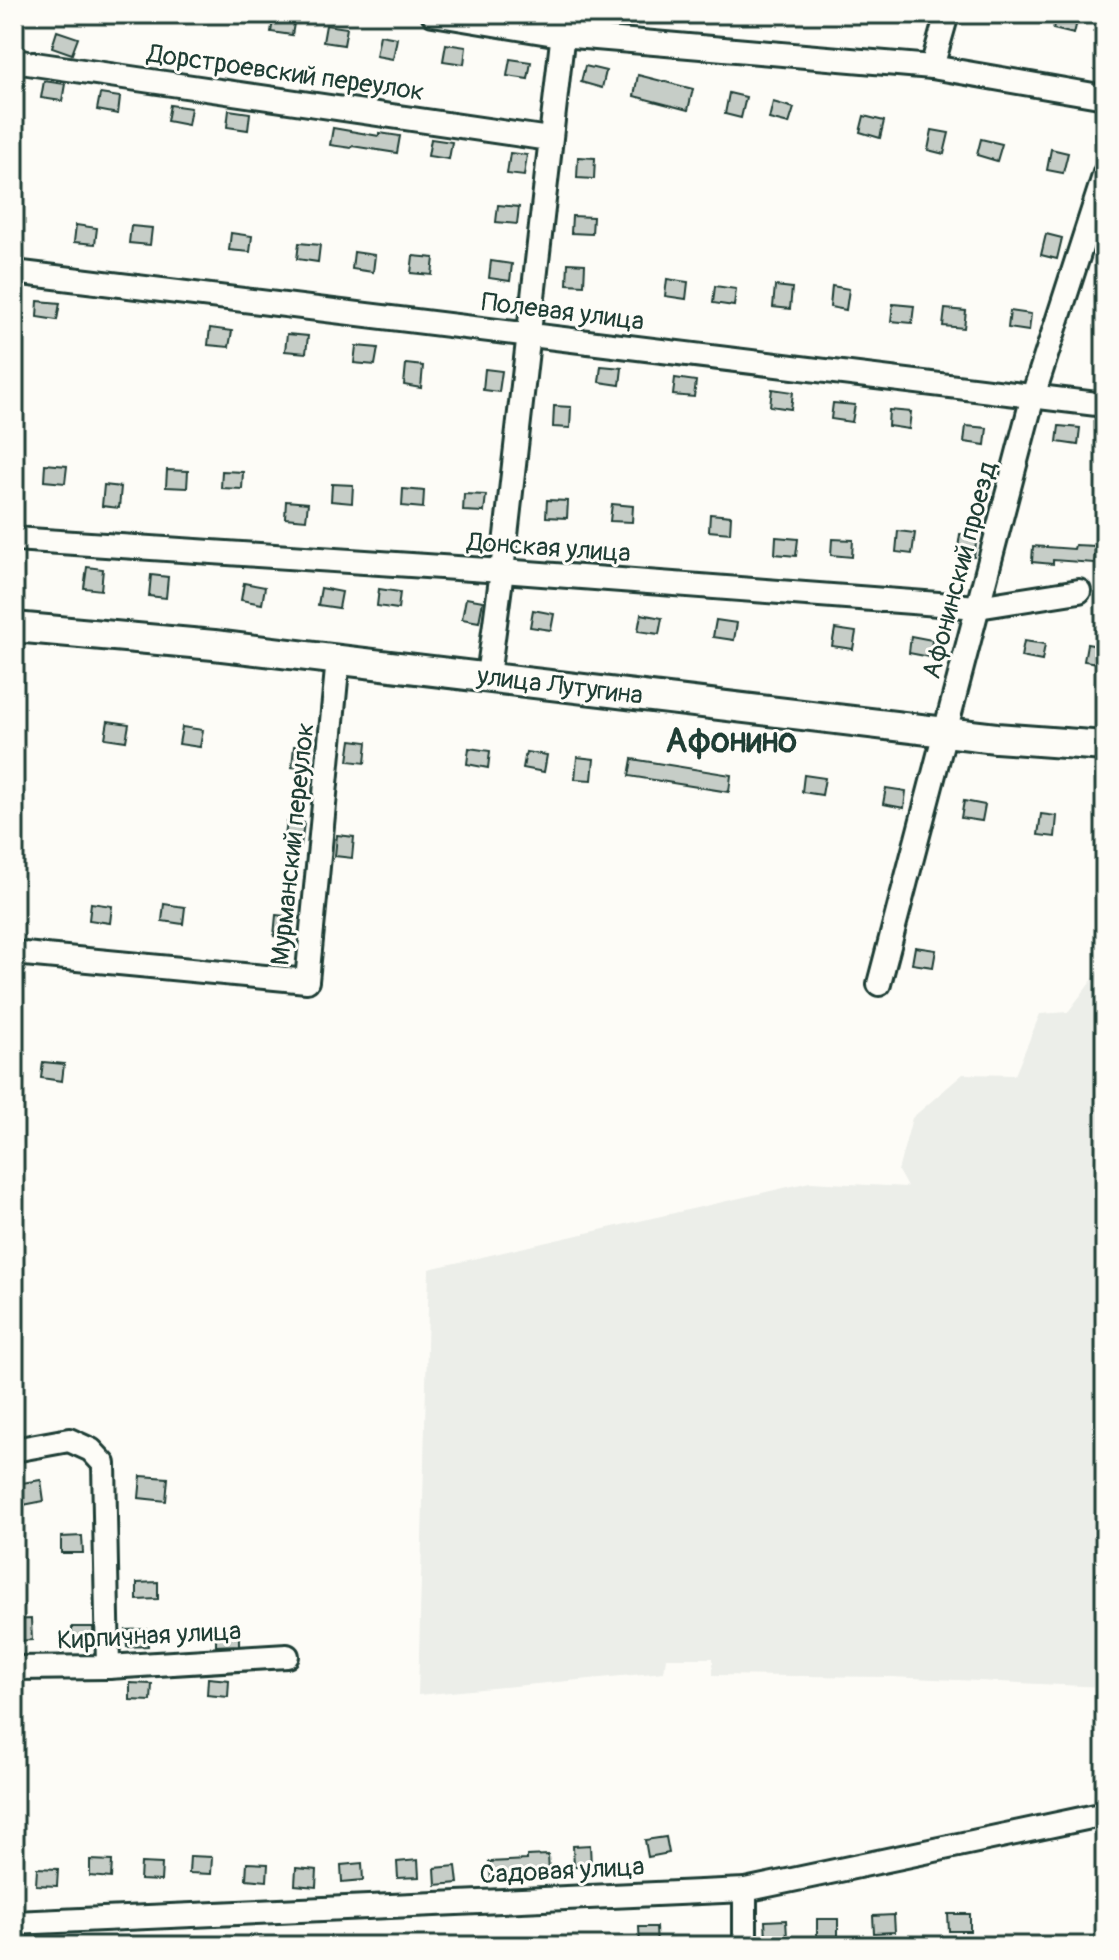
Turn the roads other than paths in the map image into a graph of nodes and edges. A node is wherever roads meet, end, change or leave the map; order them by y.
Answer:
1 (433, 14) edge
2 (947, 14) edge
3 (563, 24) edge
4 (14, 61) edge
5 (932, 67) junction
6 (1105, 97) edge
7 (549, 139) junction
8 (1105, 173) edge
9 (14, 272) edge
10 (528, 335) junction
11 (1033, 396) junction
12 (1105, 405) edge
13 (14, 539) edge
14 (502, 571) junction
15 (1079, 591) dead end
16 (978, 607) junction
17 (14, 627) edge
18 (338, 659) junction
19 (488, 676) junction
20 (946, 731) junction
21 (1105, 746) edge
22 (14, 953) edge
23 (879, 984) dead end
24 (14, 1450) edge
25 (287, 1656) dead end
26 (108, 1667) junction
27 (14, 1668) edge
28 (1105, 1814) edge
29 (745, 1890) junction
30 (14, 1923) edge
31 (745, 1946) edge

1 - 3 street
2 - 5 street
3 - 5 street
3 - 7 street
4 - 7 street, Дорстроевский переулок
5 - 6 street
7 - 10 street
8 - 11 street, Афонинский проезд
9 - 10 street, Полевая улица
10 - 11 street, Полевая улица
10 - 14 street
11 - 12 street, Полевая улица
11 - 16 street, Афонинский проезд
13 - 14 street, Донская улица
14 - 16 street, Донская улица
14 - 19 street
15 - 16 street, Донская улица
16 - 20 street, Афонинский проезд
17 - 18 main road, улица Лутугина
18 - 19 main road, улица Лутугина
18 - 22 street, Мурманский переулок
19 - 20 main road, улица Лутугина
20 - 21 main road, улица Лутугина
20 - 23 street, Афонинский проезд
24 - 26 street
25 - 26 street, Кирпичная улица
26 - 27 street, Кирпичная улица
28 - 29 street, Садовая улица
29 - 30 street, Садовая улица
29 - 31 street

